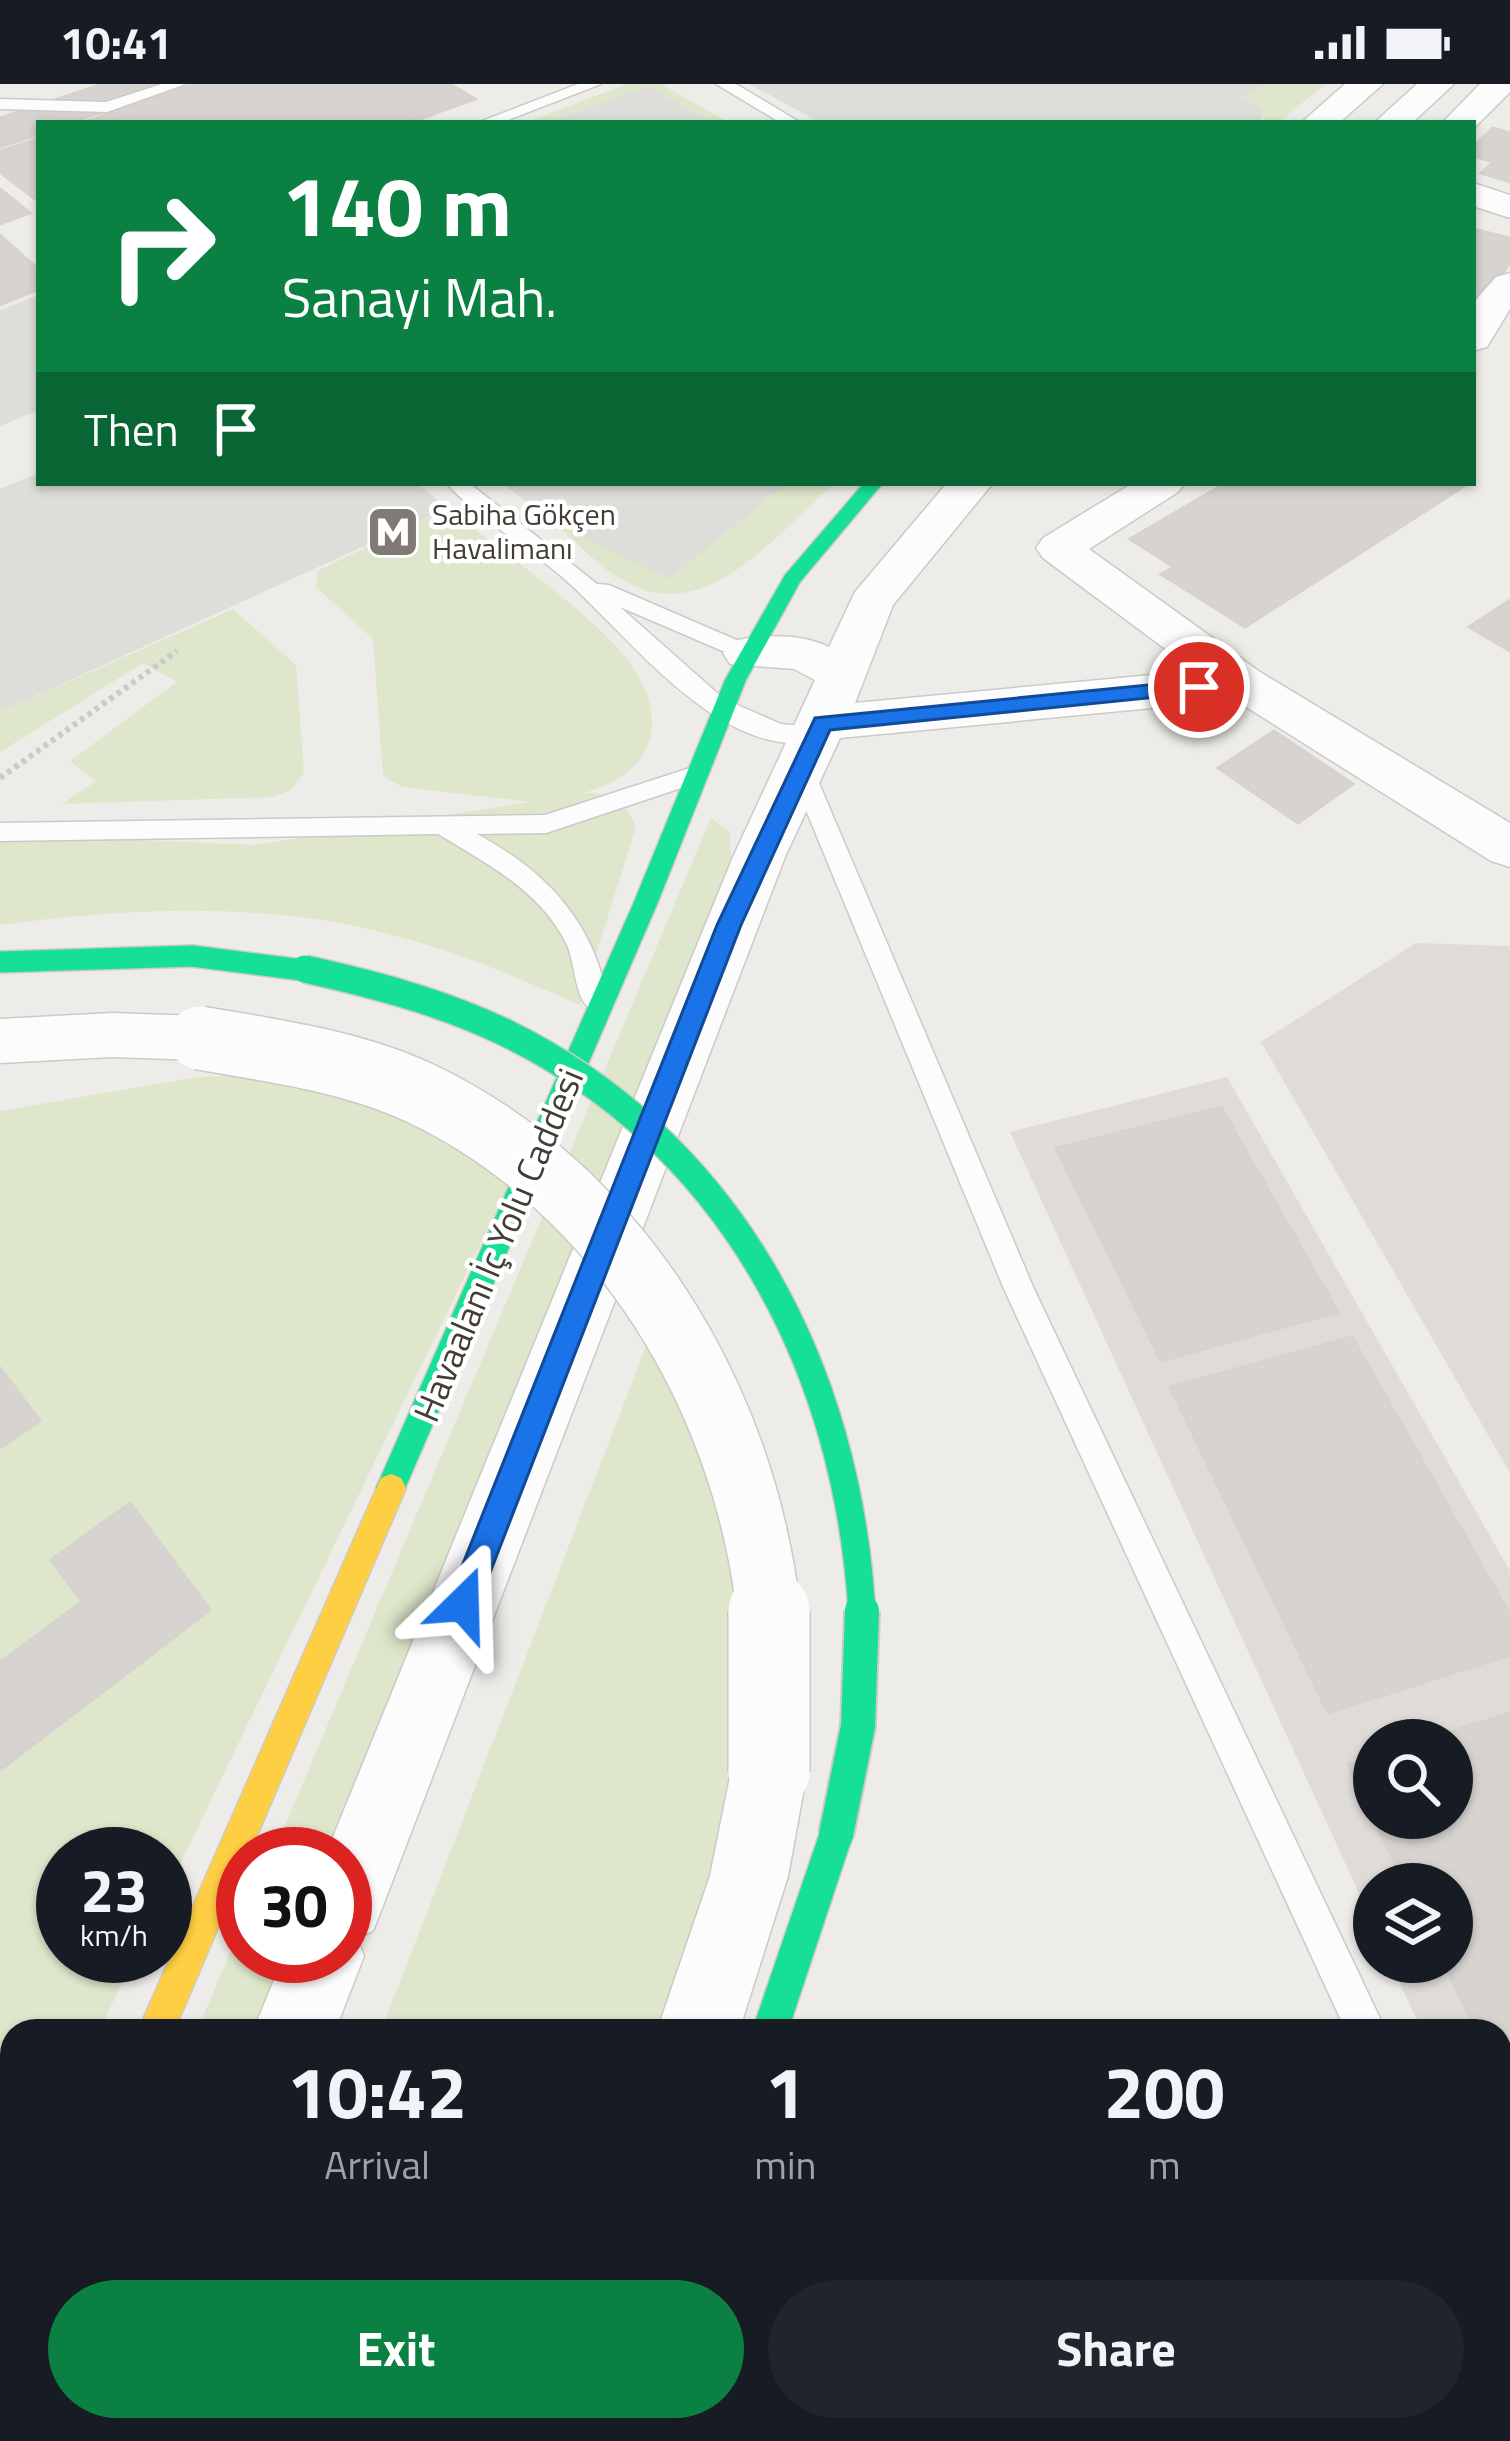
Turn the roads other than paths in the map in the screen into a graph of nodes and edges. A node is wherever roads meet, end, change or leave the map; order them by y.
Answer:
1 (178, 84) edge
2 (593, 84) edge
3 (724, 84) edge
4 (1366, 84) edge
5 (1437, 84) edge
6 (1499, 84) edge
7 (0, 104) edge
8 (493, 120) edge
9 (788, 120) edge
10 (1322, 120) edge
11 (1395, 120) edge
12 (1462, 120) edge
13 (1476, 195) edge
14 (1510, 206) edge
15 (1510, 286) edge
16 (1476, 332) edge
17 (460, 486) edge
18 (871, 486) edge
19 (968, 486) edge
20 (1158, 486) edge
21 (579, 580) junction
22 (747, 653) junction
23 (1243, 683) junction
24 (722, 707) junction
25 (821, 725) junction
26 (693, 776) junction
27 (442, 827) junction
28 (0, 832) edge
29 (1510, 848) edge
30 (0, 962) edge
31 (596, 1018) junction
32 (0, 1041) edge
33 (372, 1834) edge
34 (314, 1983) edge
35 (161, 2019) edge
36 (300, 2019) edge
37 (702, 2019) edge
38 (774, 2019) edge
39 (1360, 2019) edge

1 - 7 lane
2 - 8 lane
3 - 9 lane
4 - 10 street
5 - 11 street
6 - 12 street
13 - 14 street
15 - 16 street
17 - 21 lane
18 - 22 street, Havaalanı İç Yolu Caddesi
19 - 25 street
20 - 23 street
21 - 22 lane
21 - 24 lane
22 - 24 street, Havaalanı İç Yolu Caddesi
22 - 25 street
23 - 25 street
23 - 29 street
24 - 25 lane
24 - 26 street, Havaalanı İç Yolu Caddesi
25 - 33 street
25 - 39 lane
26 - 27 lane
26 - 31 street, Havaalanı İç Yolu Caddesi
27 - 28 lane
27 - 31 lane
30 - 38 street, bridge
31 - 35 street, Havaalanı İç Yolu Caddesi
32 - 37 street, bridge
34 - 36 street

